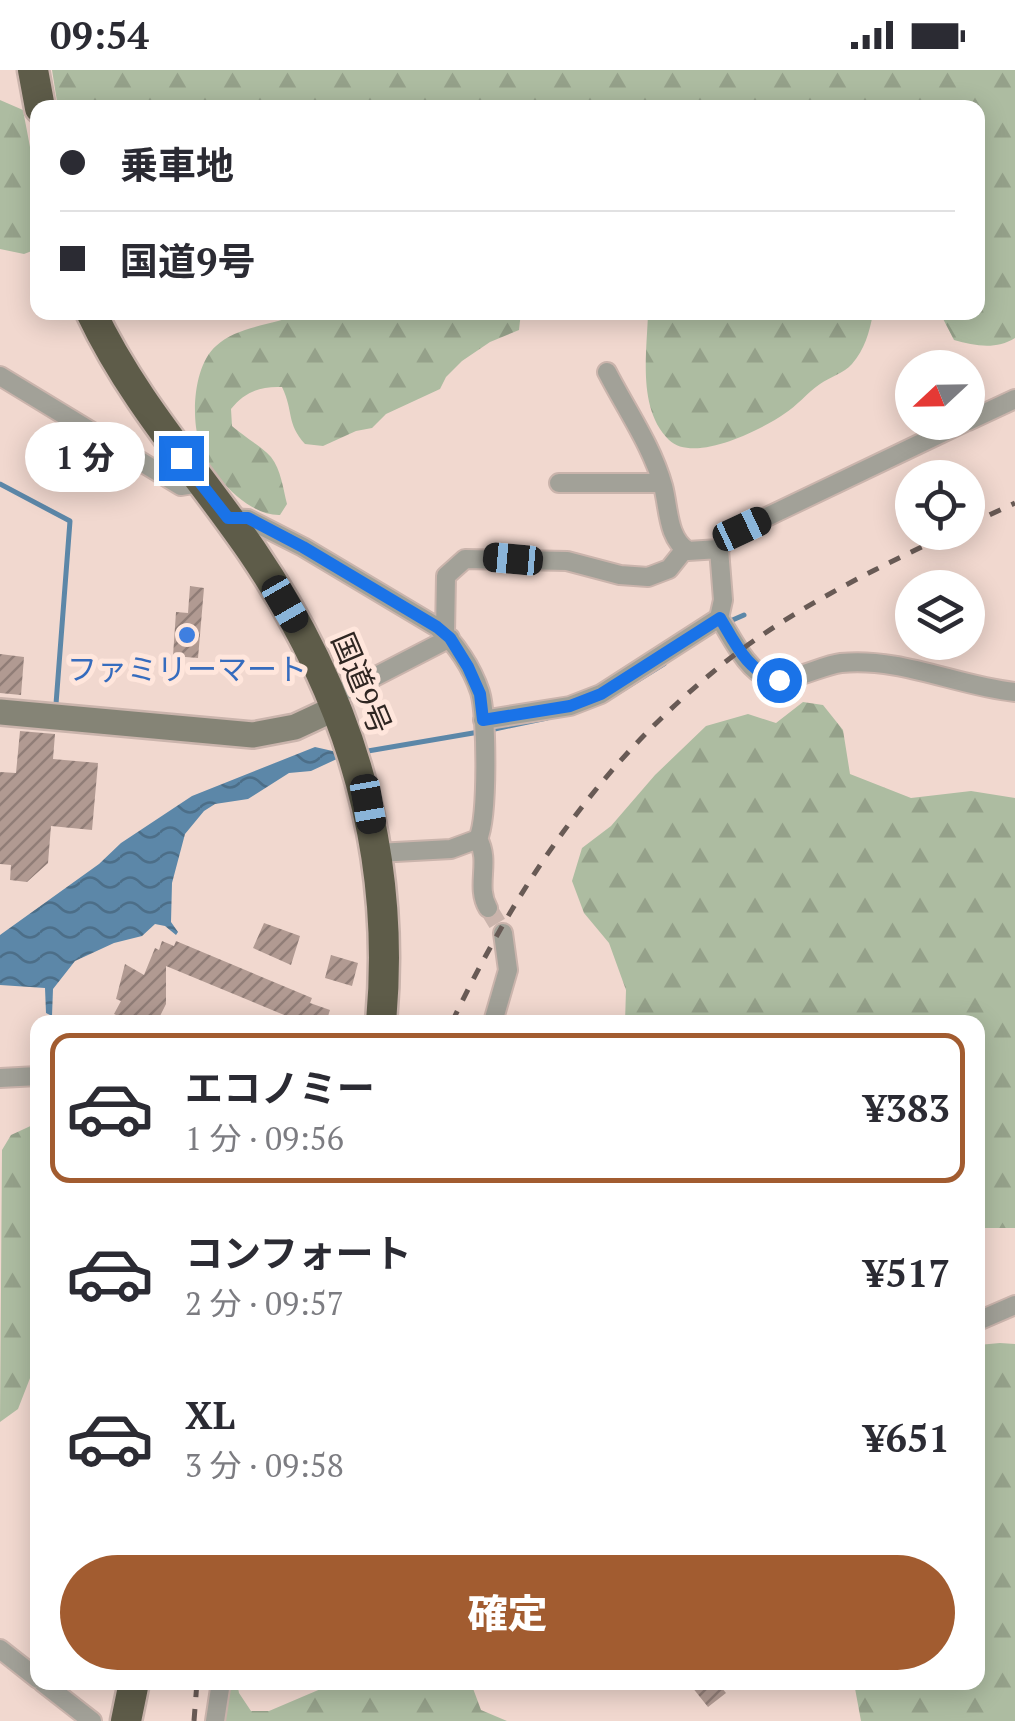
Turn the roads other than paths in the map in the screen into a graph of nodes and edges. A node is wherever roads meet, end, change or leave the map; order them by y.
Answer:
1 (34, 70) edge
2 (39, 100) edge
3 (95, 320) edge
4 (607, 372) dead end
5 (0, 376) edge
6 (1015, 398) edge
7 (985, 413) edge
8 (928, 440) edge
9 (200, 483) junction
10 (662, 483) junction
11 (558, 484) dead end
12 (228, 518) junction
13 (719, 548) junction
14 (685, 549) junction
15 (720, 618) junction
16 (448, 636) junction
17 (1015, 692) edge
18 (335, 701) junction
19 (0, 712) edge
20 (483, 727) junction
21 (478, 839) junction
22 (377, 853) junction
23 (488, 908) tunnel mouth
24 (502, 934) tunnel mouth
25 (381, 1015) edge
26 (495, 1015) edge
27 (30, 1076) edge
28 (0, 1078) edge
29 (1015, 1305) edge
30 (985, 1318) edge
31 (0, 1648) edge
32 (30, 1673) edge
33 (52, 1690) edge
34 (132, 1690) edge
35 (220, 1690) edge
36 (92, 1721) edge
37 (126, 1721) edge
38 (215, 1721) edge

1 - 2 highway
3 - 9 highway, 国道9号
4 - 10 street
5 - 9 street
6 - 7 street
8 - 13 street
9 - 12 highway, 国道9号
10 - 11 street
10 - 14 street
12 - 16 street
12 - 18 highway, 国道9号
13 - 14 street
13 - 15 street
14 - 16 street
15 - 17 street
15 - 20 street
16 - 18 street
16 - 20 street
18 - 19 street
18 - 22 highway, 国道9号
20 - 21 street
21 - 22 street
21 - 23 street
22 - 25 highway, 国道9号
24 - 26 street
27 - 28 street
29 - 30 street
31 - 32 street
33 - 36 street
34 - 37 highway
35 - 38 street

